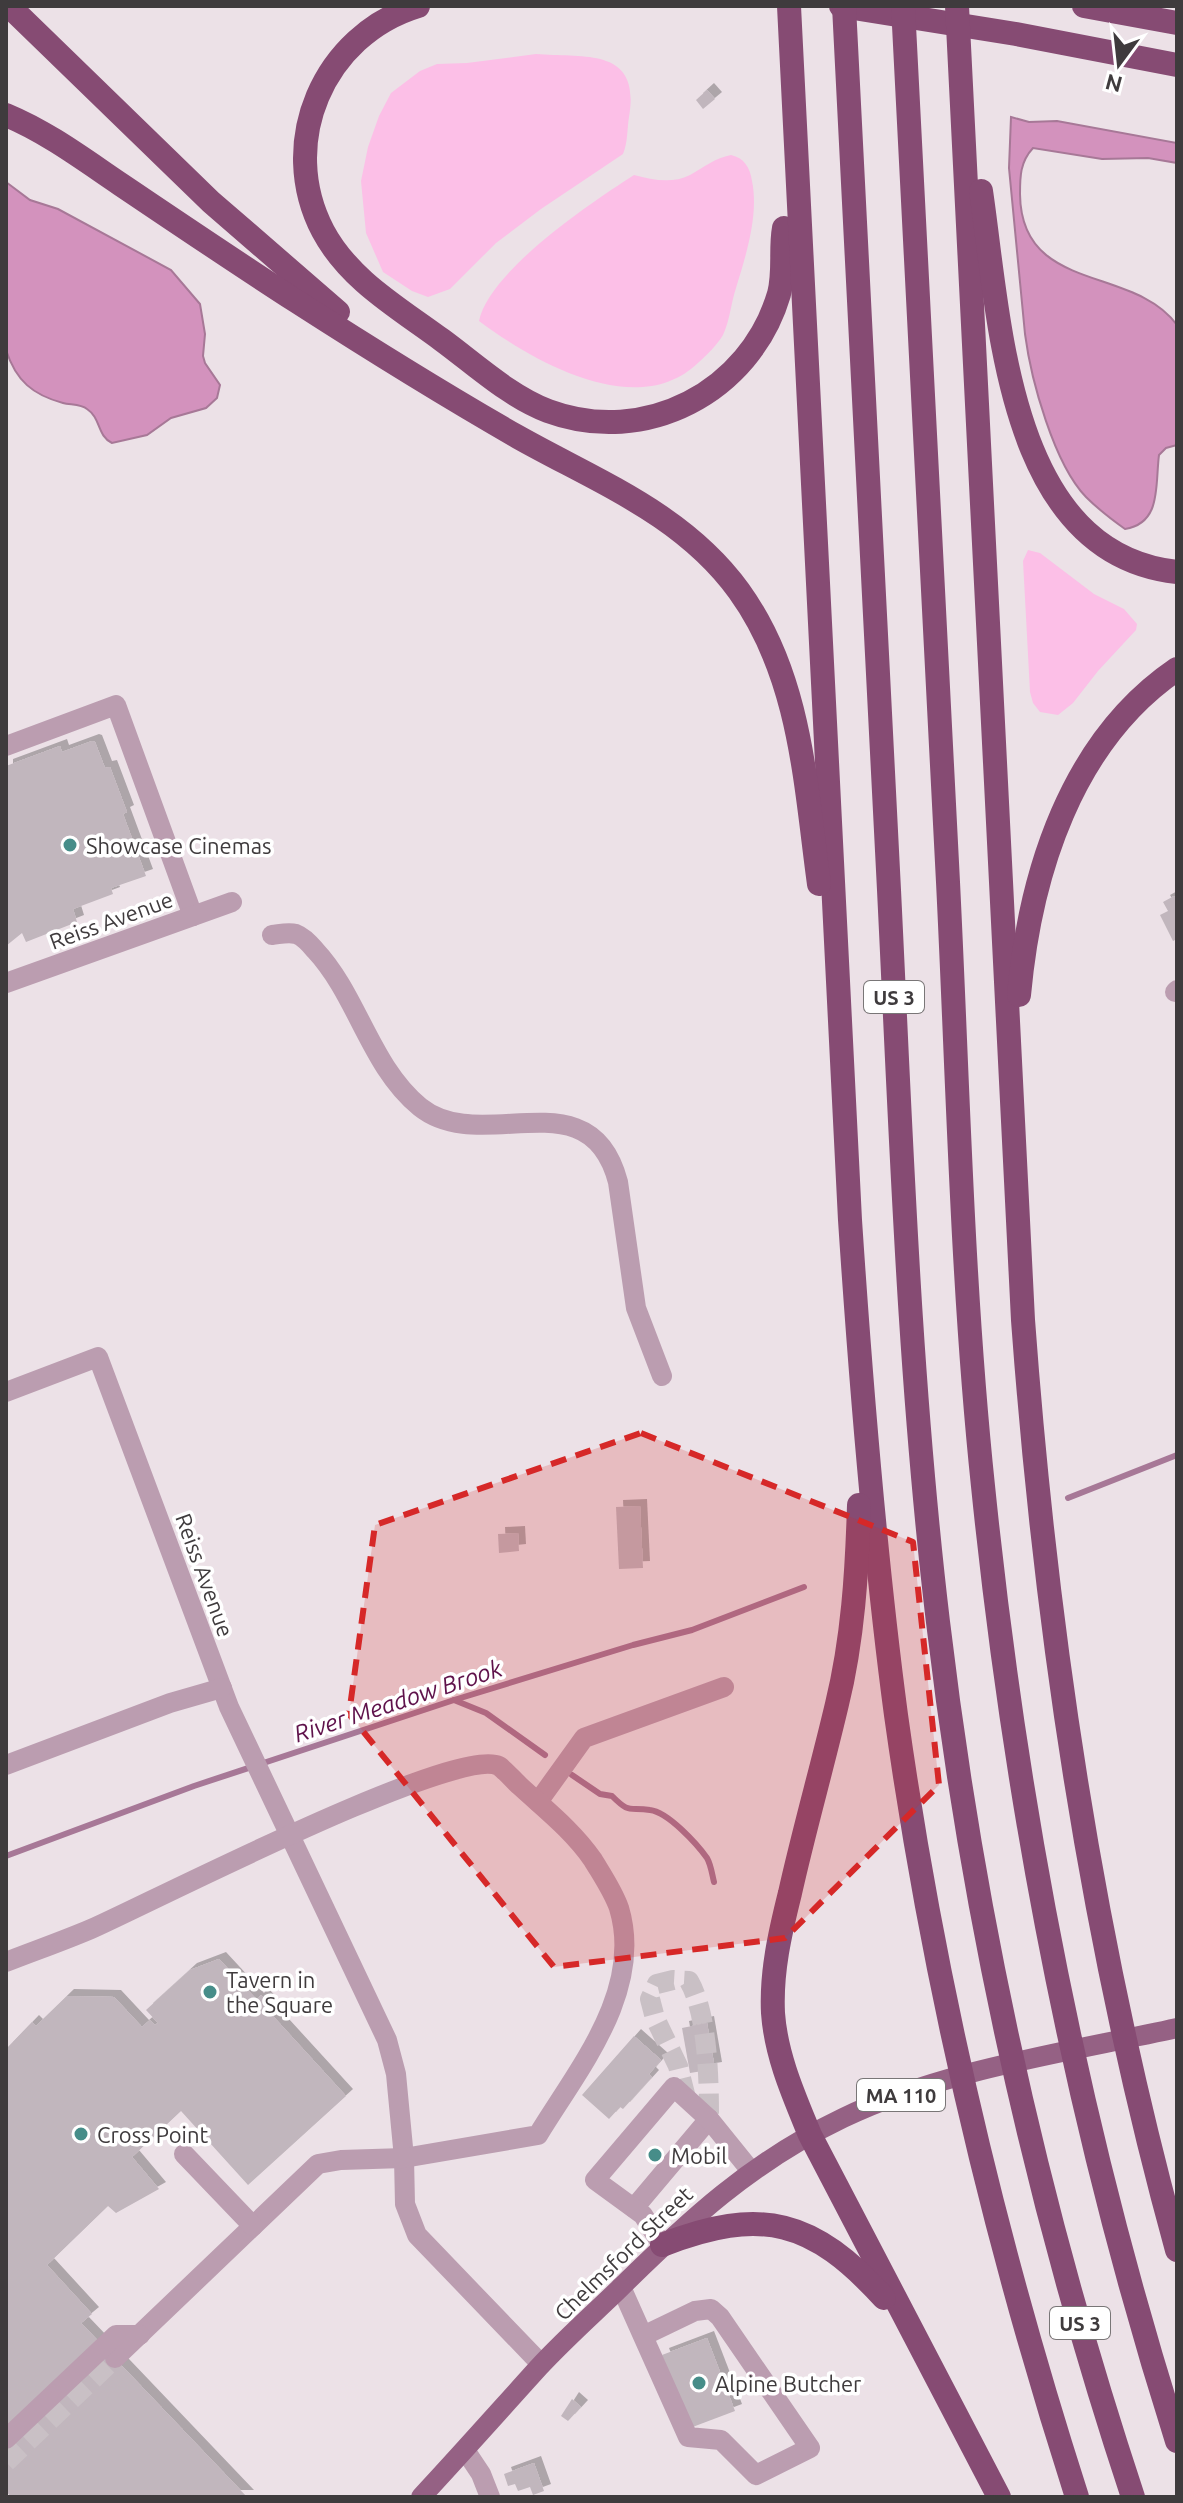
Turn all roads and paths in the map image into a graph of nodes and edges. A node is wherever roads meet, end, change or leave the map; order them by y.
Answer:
1 (9, 6) edge
2 (418, 6) edge
3 (789, 6) edge
4 (843, 6) edge
5 (903, 6) edge
6 (957, 6) edge
7 (1084, 6) edge
8 (1177, 23) edge
9 (959, 50) junction
10 (1177, 66) edge
11 (6, 115) edge
12 (796, 175) junction
13 (442, 391) junction
14 (1177, 572) edge
15 (1177, 669) edge
16 (6, 746) edge
17 (232, 902) dead end
18 (193, 916) junction
19 (272, 935) dead end
20 (6, 983) edge
21 (842, 1045) junction
22 (1012, 1105) junction
23 (662, 1376) dead end
24 (6, 1392) edge
25 (862, 1399) junction
26 (724, 1687) dead end
27 (222, 1688) junction
28 (6, 1765) edge
29 (538, 1802) junction
30 (290, 1833) junction
31 (6, 1962) edge
32 (1177, 2028) edge
33 (709, 2119) junction
34 (1144, 2123) junction
35 (810, 2135) junction
36 (184, 2154) dead end
37 (404, 2158) junction
38 (751, 2171) junction
39 (1177, 2203) edge
40 (634, 2208) junction
41 (253, 2226) junction
42 (662, 2245) junction
43 (1177, 2250) edge
44 (621, 2287) junction
45 (140, 2335) junction
46 (643, 2336) junction
47 (914, 2337) junction
48 (115, 2358) tunnel mouth
49 (541, 2364) junction
50 (6, 2439) edge
51 (1177, 2441) edge
52 (465, 2450) junction
53 (421, 2497) edge
54 (490, 2497) edge
55 (999, 2497) edge
56 (1077, 2497) edge
57 (1133, 2497) edge

1 - 13 highway
2 - 12 highway
3 - 12 highway
4 - 10 highway
4 - 57 highway, US 3
5 - 51 highway, US 3
6 - 9 highway
7 - 8 highway
9 - 14 highway
9 - 22 highway
11 - 13 highway
12 - 21 highway
13 - 21 highway
15 - 22 highway
16 - 18 street
17 - 18 street, Reiss Avenue
18 - 20 street, Reiss Avenue
19 - 23 street
21 - 25 highway
22 - 34 highway
24 - 27 street, Reiss Avenue
25 - 35 highway
25 - 56 highway
26 - 29 street
27 - 28 street
27 - 30 street
29 - 30 street
29 - 37 street
30 - 31 street
30 - 37 street
32 - 35 main road, Chelmsford Street / MA 110
33 - 38 street
33 - 40 street
33 - 40 street
34 - 39 highway
34 - 43 highway
35 - 38 main road, Chelmsford Street / MA 110
35 - 47 highway
36 - 41 street
37 - 41 street
37 - 49 street
38 - 42 main road, Chelmsford Street / MA 110
40 - 42 street
41 - 45 street
42 - 44 main road, Chelmsford Street / MA 110
42 - 47 highway
44 - 46 street
44 - 49 main road, Chelmsford Street / MA 110
45 - 48 street
45 - 50 street
46 - 46 street
47 - 55 highway
49 - 52 main road, Chelmsford Street / MA 110
52 - 53 main road, Chelmsford Street / MA 110
52 - 54 street

